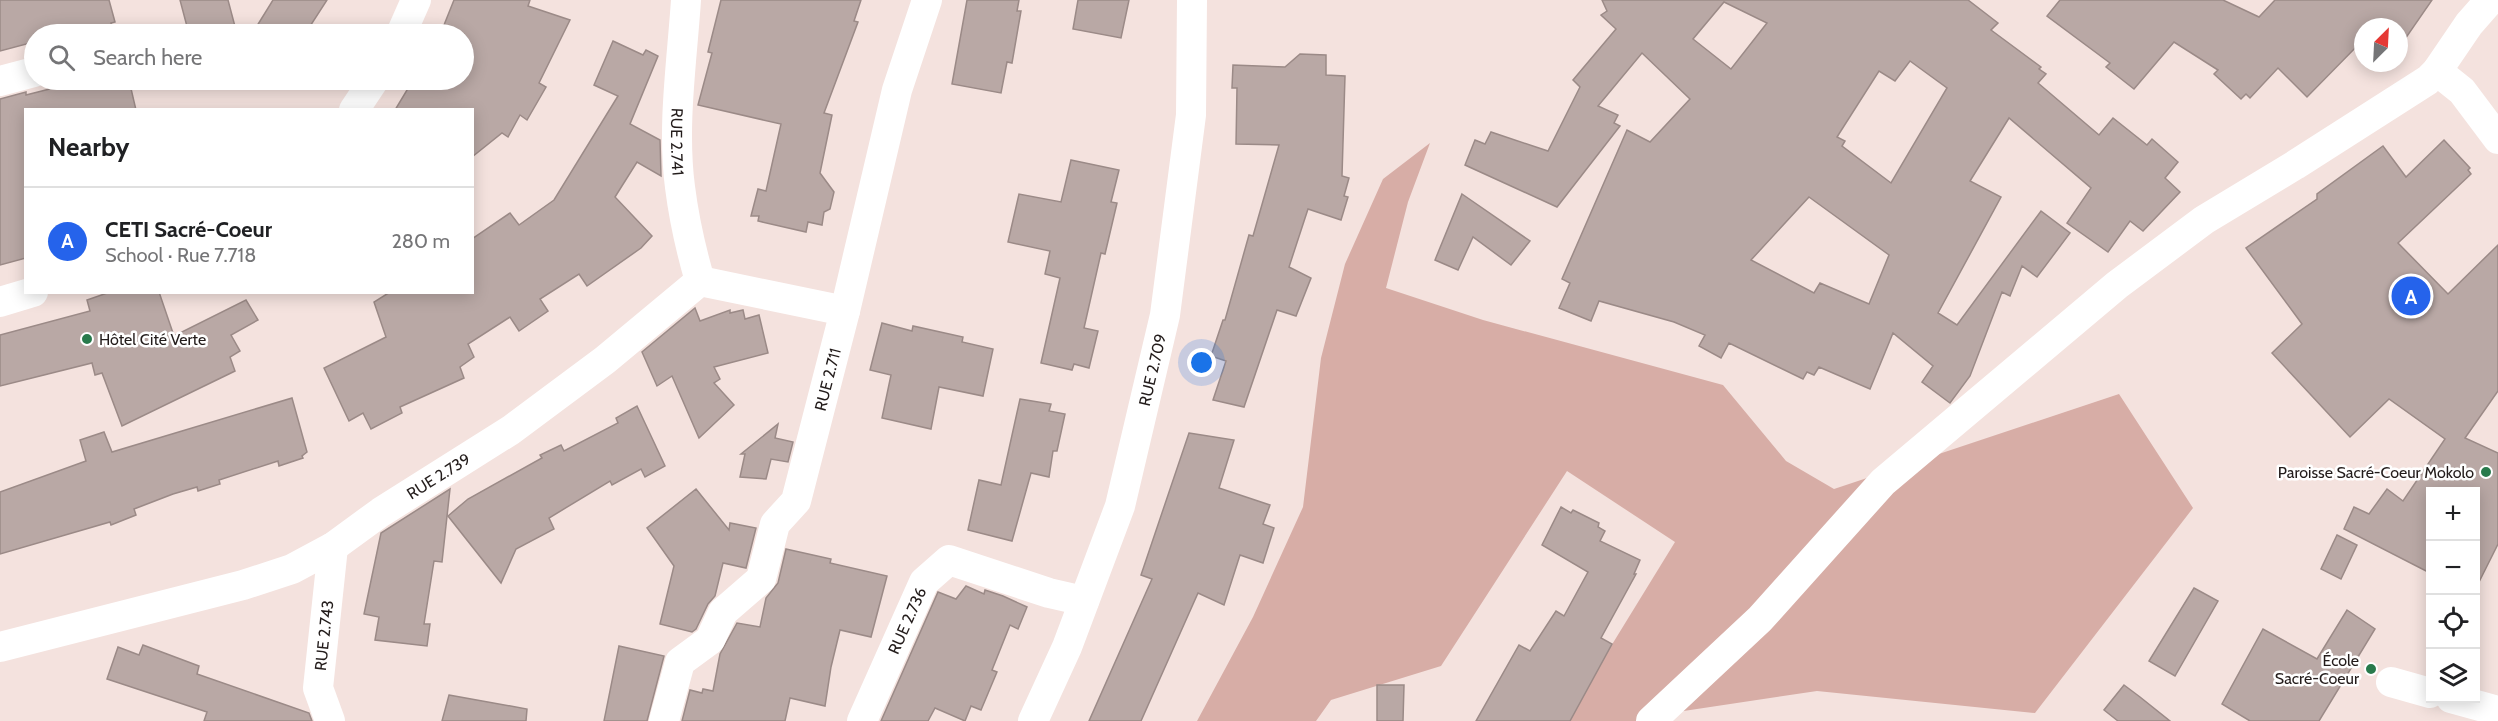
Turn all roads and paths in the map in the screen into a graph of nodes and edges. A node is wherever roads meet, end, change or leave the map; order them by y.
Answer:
1 (416, 0) edge
2 (686, 0) edge
3 (927, 0) edge
4 (1192, 0) edge
5 (2490, 0) edge
6 (405, 24) edge
7 (2437, 71) junction
8 (24, 75) edge
9 (0, 81) edge
10 (367, 90) edge
11 (355, 108) edge
12 (2498, 139) edge
13 (700, 281) junction
14 (26, 294) edge
15 (0, 302) edge
16 (844, 311) junction
17 (333, 548) junction
18 (1084, 601) junction
19 (0, 647) edge
20 (2391, 682) dead end
21 (2426, 692) edge
22 (2467, 703) edge
23 (2498, 711) edge
24 (330, 721) edge
25 (664, 721) edge
26 (862, 721) edge
27 (1032, 721) edge
28 (1651, 721) edge

1 - 6 street
2 - 13 street, RUE 2.741
3 - 16 street, RUE 2.711
4 - 18 street, RUE 2.709
5 - 7 street
7 - 12 street
7 - 28 street
8 - 9 street
10 - 11 street
13 - 16 street
13 - 17 street, RUE 2.739
14 - 15 street
16 - 25 street, RUE 2.711
17 - 19 street, RUE 2.739
17 - 24 street, RUE 2.743
18 - 26 street, RUE 2.736
18 - 27 street, RUE 2.709
20 - 21 street
22 - 23 street

